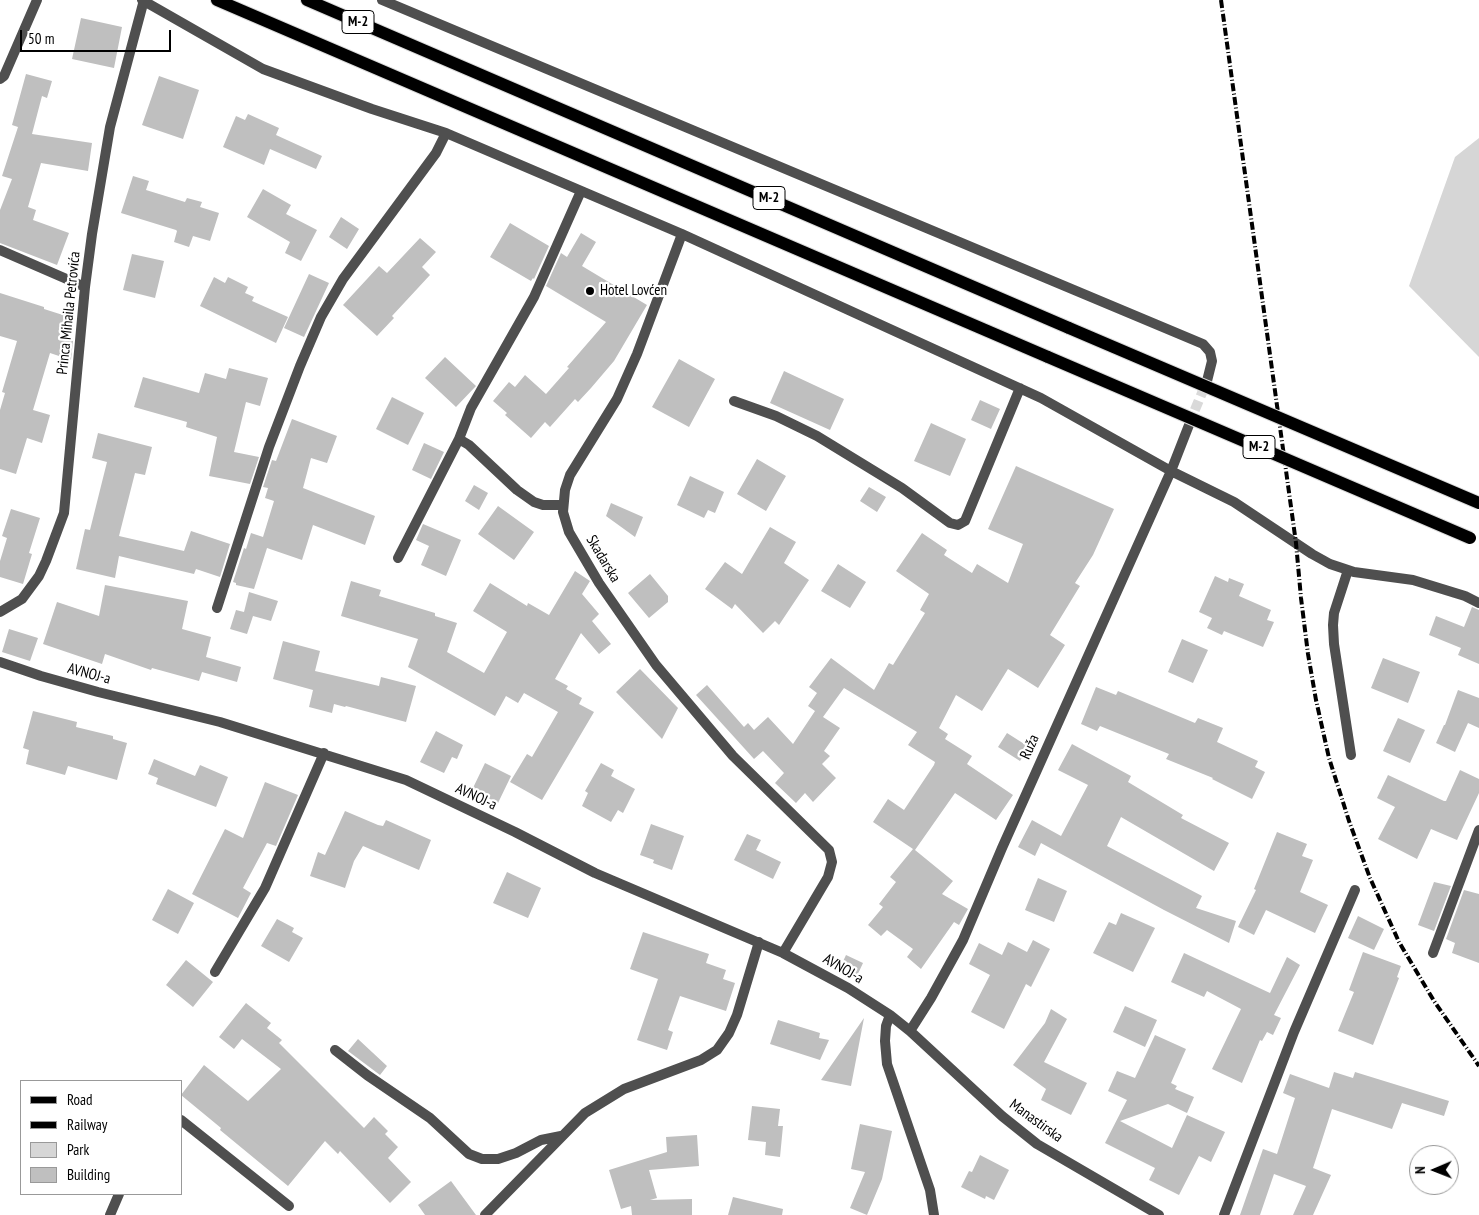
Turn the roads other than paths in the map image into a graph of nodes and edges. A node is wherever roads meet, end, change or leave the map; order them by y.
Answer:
1 (37, 0) edge
2 (144, 0) edge
3 (217, 0) edge
4 (307, 0) edge
5 (382, 0) edge
6 (0, 79) edge
7 (446, 133) junction
8 (581, 191) junction
9 (682, 234) junction
10 (0, 250) edge
11 (85, 287) junction
12 (1207, 381) tunnel mouth
13 (1020, 388) junction
14 (734, 400) dead end
15 (1189, 425) tunnel mouth
16 (459, 439) junction
17 (1172, 470) junction
18 (1479, 503) edge
19 (563, 505) junction
20 (1475, 540) edge
21 (398, 558) dead end
22 (1348, 570) junction
23 (1479, 603) edge
24 (217, 608) dead end
25 (0, 612) edge
26 (0, 662) edge
27 (324, 753) junction
28 (1351, 755) dead end
29 (1479, 830) edge
30 (1355, 890) dead end
31 (759, 942) junction
32 (783, 952) junction
33 (1433, 953) dead end
34 (215, 972) dead end
35 (890, 1015) junction
36 (910, 1031) junction
37 (335, 1050) dead end
38 (182, 1121) edge
39 (561, 1136) junction
40 (119, 1195) edge
41 (290, 1206) dead end
42 (110, 1215) edge
43 (485, 1215) edge
44 (934, 1215) edge
45 (1160, 1215) edge
46 (1224, 1215) edge

1 - 6 street
2 - 7 street
2 - 11 street, Princa Mihaila Petrovića
3 - 20 main road, M-2, bridge
4 - 18 main road, M-2, bridge
5 - 12 street
7 - 8 street
7 - 24 street
8 - 9 street
8 - 16 street
9 - 13 street
9 - 19 street, Skadarska
10 - 11 street
11 - 25 street, Princa Mihaila Petrovića
13 - 14 street
13 - 17 street
15 - 17 street, Ruža
16 - 19 street
16 - 21 street
17 - 22 street
17 - 36 street, Ruža
19 - 32 street, Skadarska
22 - 23 street
22 - 28 street
26 - 27 street, AVNOJ-a
27 - 31 street, AVNOJ-a
27 - 34 street
29 - 33 street
30 - 46 street
31 - 32 street, AVNOJ-a
31 - 39 street
32 - 35 street, AVNOJ-a
35 - 36 street, AVNOJ-a
35 - 44 street
36 - 45 street, Manastirska
37 - 39 street
38 - 41 street
39 - 43 street
40 - 42 street

